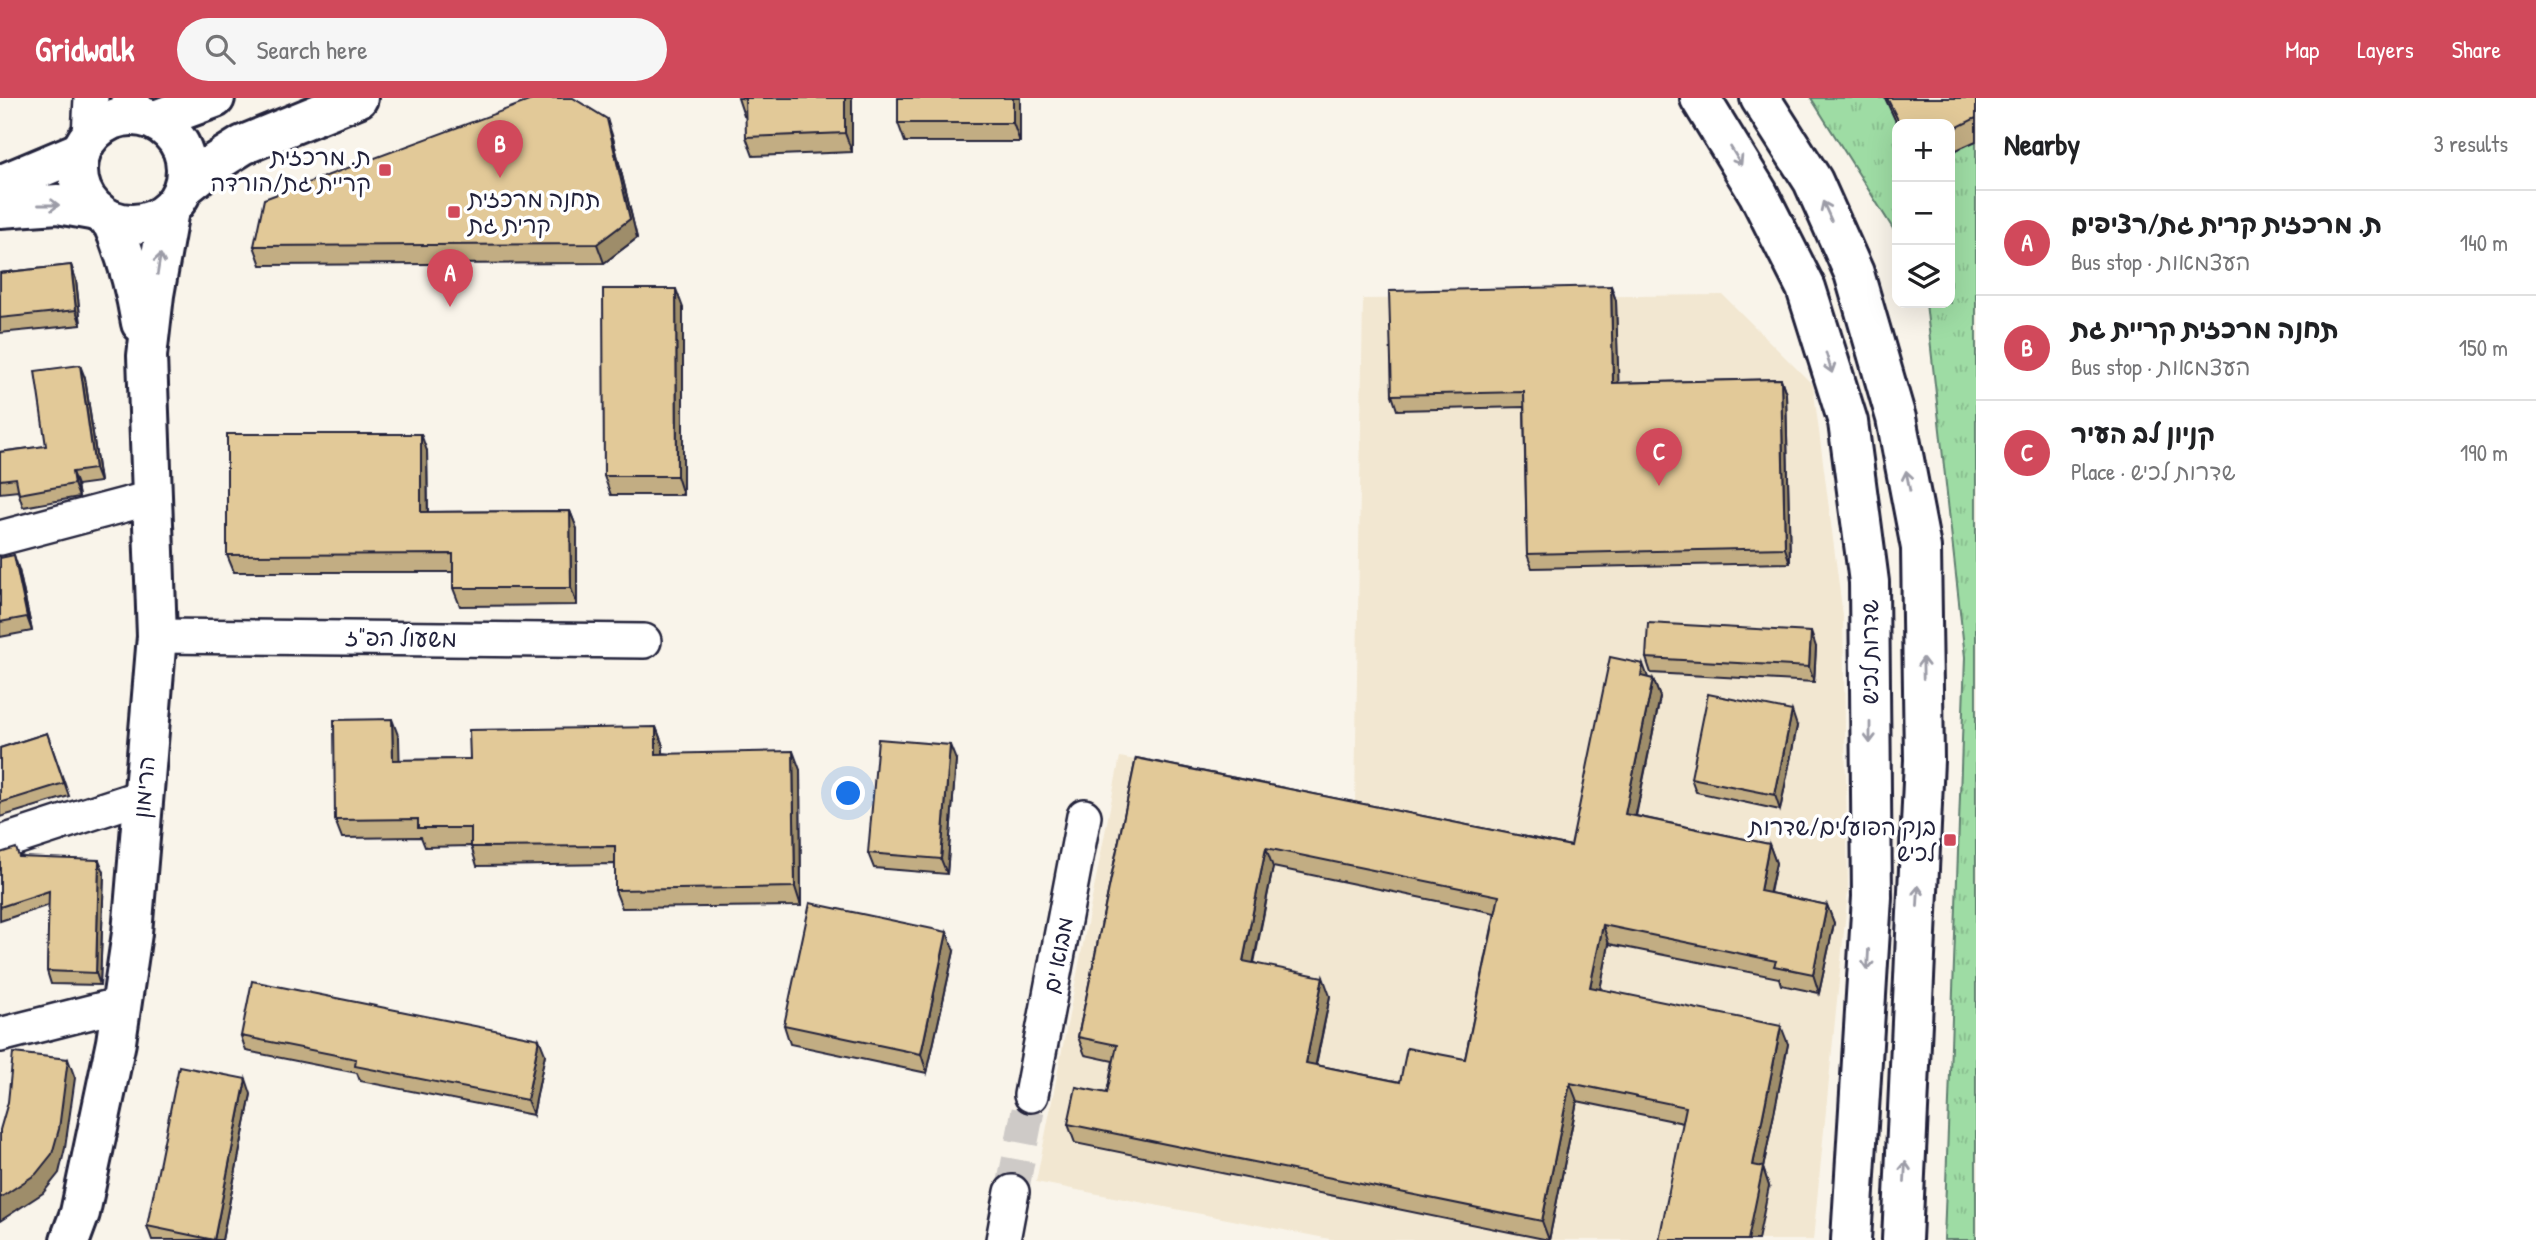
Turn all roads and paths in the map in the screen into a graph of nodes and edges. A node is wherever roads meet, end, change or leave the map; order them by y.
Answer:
1 (90, 98) edge
2 (215, 98) edge
3 (358, 98) edge
4 (1700, 98) edge
5 (1760, 98) edge
6 (142, 111) edge
7 (85, 143) junction
8 (0, 185) edge
9 (177, 199) junction
10 (0, 208) edge
11 (104, 216) junction
12 (147, 356) junction
13 (151, 498) junction
14 (0, 538) edge
15 (157, 636) junction
16 (644, 641) dead end
17 (144, 796) junction
18 (1084, 816) dead end
19 (0, 843) edge
20 (122, 1004) junction
21 (0, 1035) edge
22 (1031, 1095) tunnel mouth
23 (1012, 1192) tunnel mouth
24 (77, 1231) edge
25 (1003, 1240) edge
26 (1851, 1240) edge
27 (1902, 1240) edge

1 - 7 street
2 - 6 main road
3 - 9 main road
4 -> 26 main road, שדרות לכיש
27 -> 5 main road
6 - 7 main road
6 - 9 main road
7 - 8 main road
7 - 11 main road
9 - 11 main road
12 -> 9 main road, הרימון
10 -> 11 main road
11 - 12 main road, הרימון
12 - 13 main road, הרימון
13 - 14 street
13 - 15 main road, הרימון
15 - 16 street, משעול הפ"ז
15 - 17 main road, הרימון
17 - 19 street
17 - 20 main road, הרימון
18 - 22 street, מבוא ים
20 - 21 street
20 - 24 main road, הרימון
23 - 25 street

